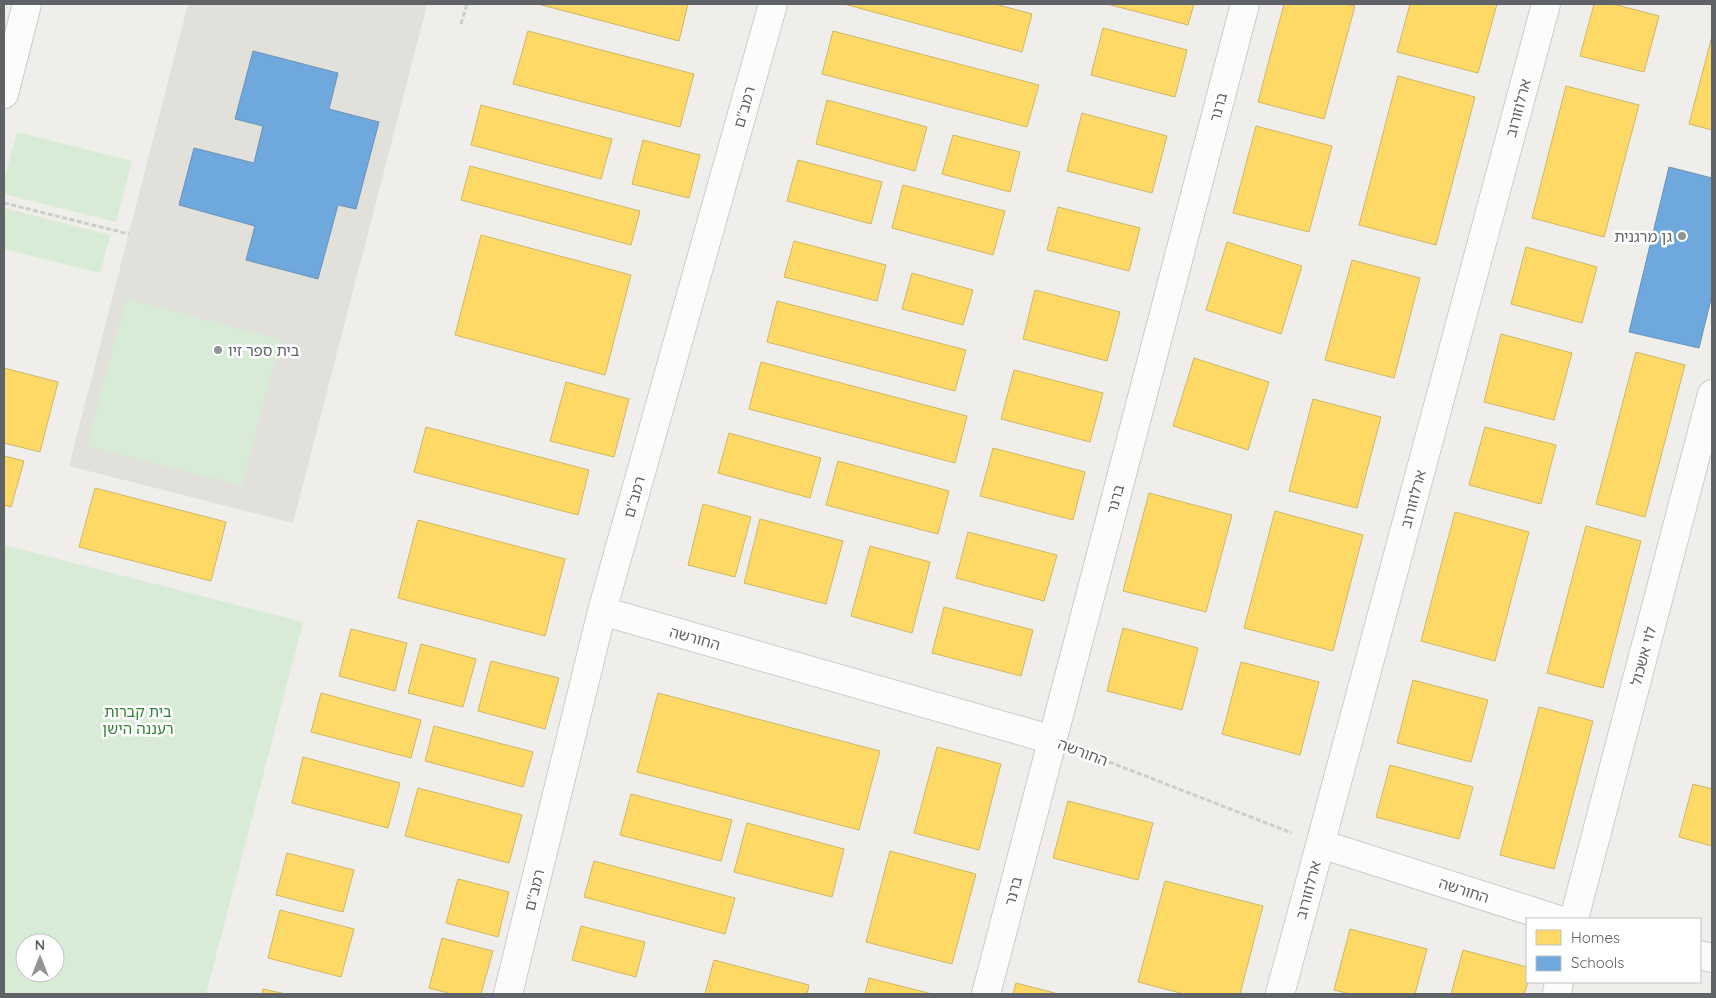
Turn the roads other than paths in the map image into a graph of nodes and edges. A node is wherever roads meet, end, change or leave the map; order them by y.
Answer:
1 (27, 4) edge
2 (773, 4) edge
3 (1245, 4) edge
4 (1546, 4) edge
5 (8, 56) edge
6 (4, 94) edge
7 (1712, 394) edge
8 (602, 611) junction
9 (1053, 740) junction
10 (1320, 844) junction
11 (1553, 918) edge
12 (1574, 918) edge
13 (508, 994) edge
14 (986, 994) edge
15 (1280, 994) edge

1 - 5 street
2 - 8 street, רמב"ם
3 - 9 street, ברנר
4 - 10 street, ארלוזורוב
5 - 6 street
7 - 12 street, לוי אשכול
8 - 9 street, החורשה
8 - 13 street, רמב"ם
9 - 14 street, ברנר
10 - 11 street, החורשה
10 - 15 street, ארלוזורוב

